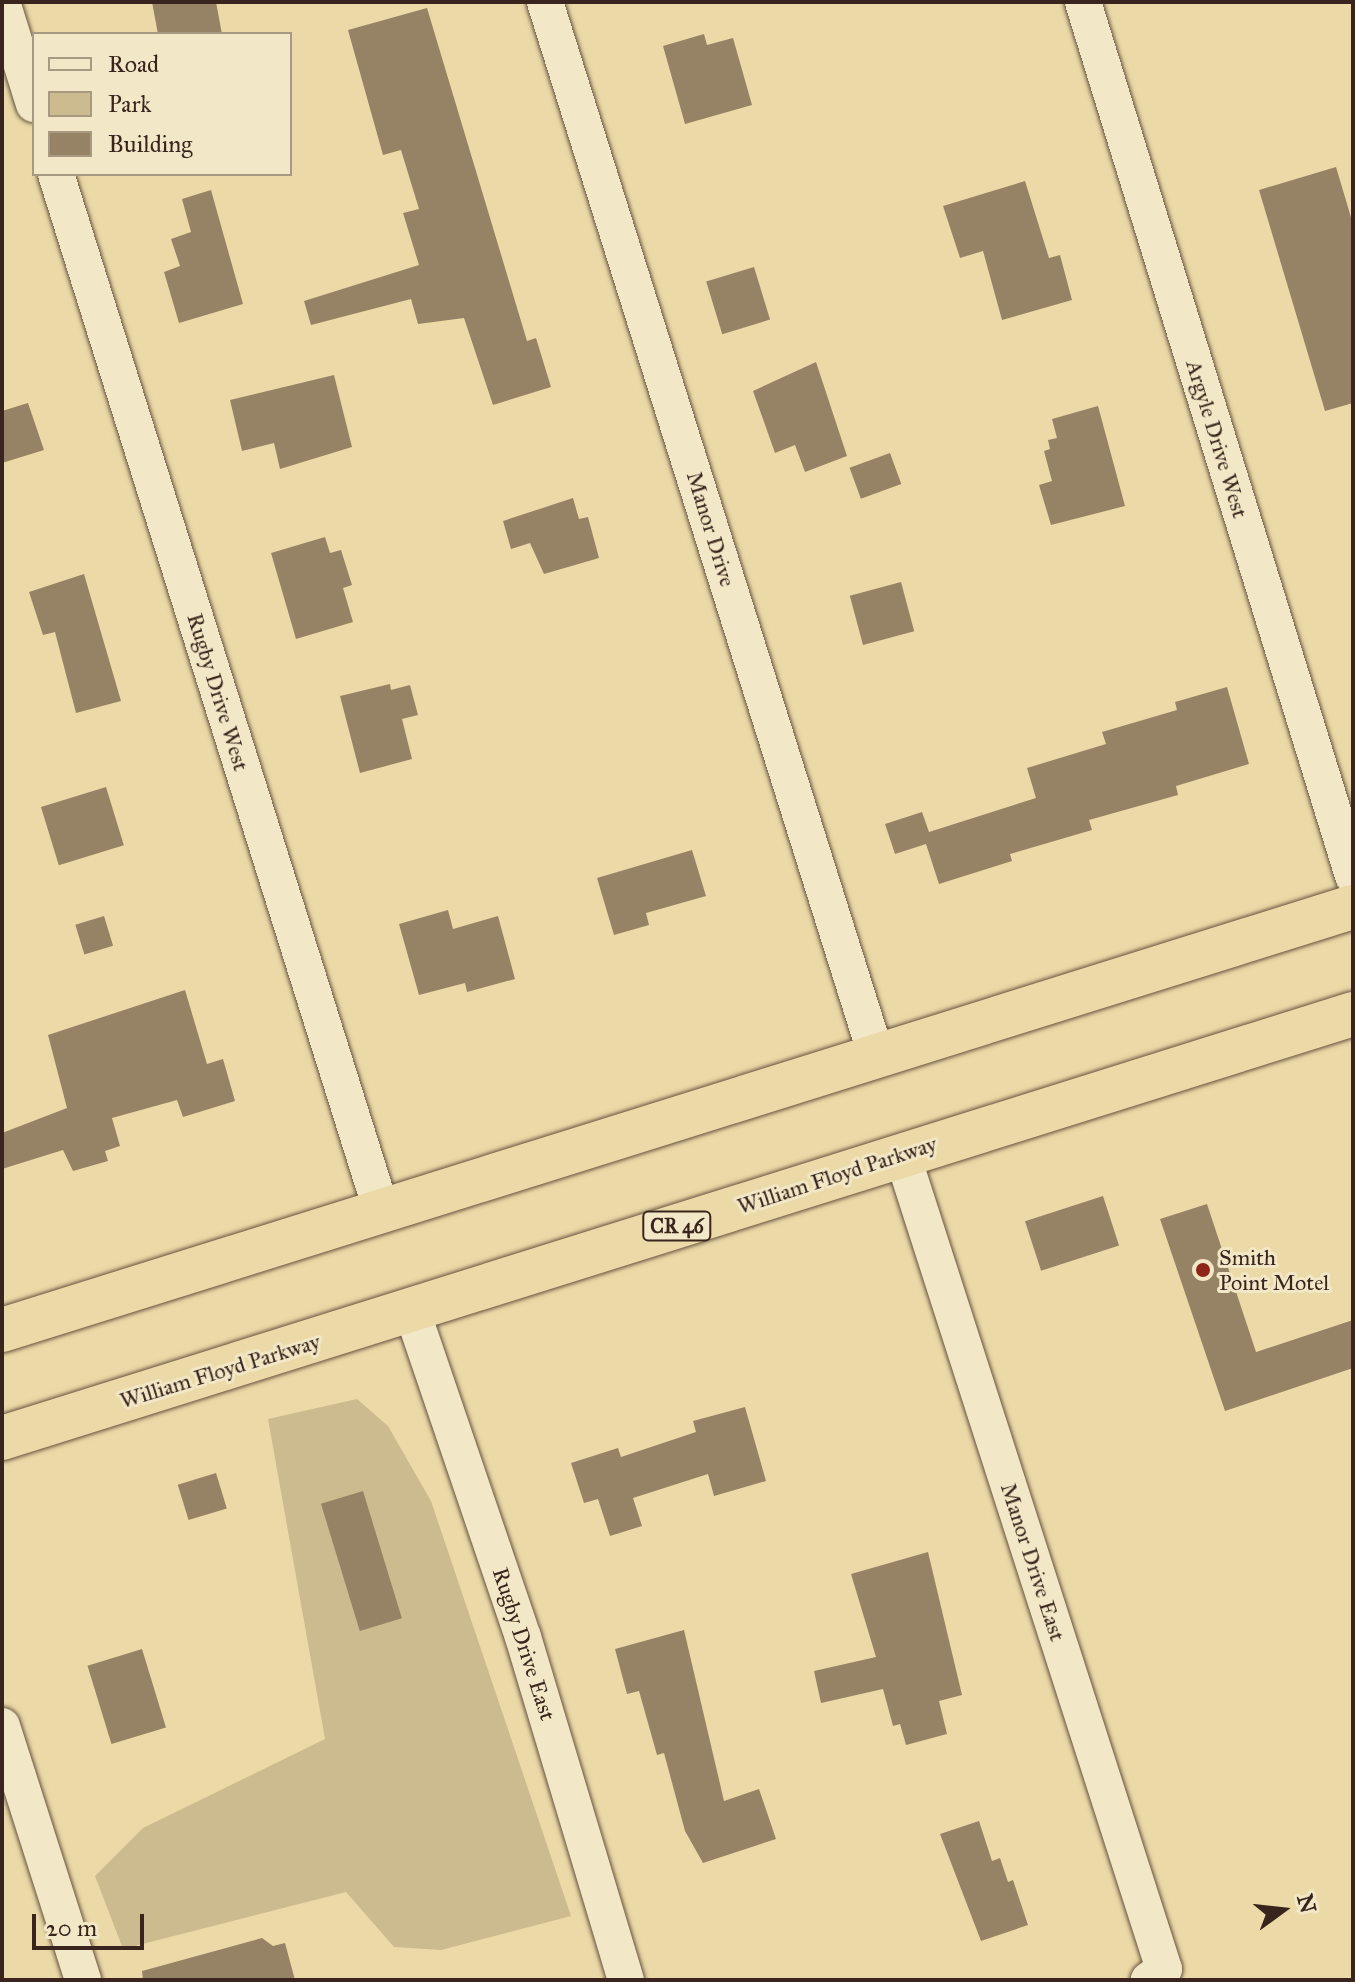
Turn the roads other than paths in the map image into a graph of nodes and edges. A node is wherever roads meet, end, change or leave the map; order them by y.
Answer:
1 (2, 2) edge
2 (545, 2) edge
3 (1083, 2) edge
4 (32, 98) edge
5 (57, 176) edge
6 (1353, 876) edge
7 (1353, 907) edge
8 (1353, 1014) edge
9 (876, 1055) junction
10 (902, 1154) junction
11 (381, 1209) junction
12 (412, 1311) junction
13 (2, 1330) edge
14 (2, 1438) edge
15 (2, 1726) edge
16 (1156, 1975) edge
17 (83, 1980) edge
18 (626, 1980) edge

1 - 4 street
2 - 9 street, Manor Drive
3 - 6 street, Argyle Drive West
5 - 11 street, Rugby Drive West
7 - 9 highway
8 - 10 highway, William Floyd Parkway / CR 46
9 - 11 highway
10 - 12 highway, William Floyd Parkway / CR 46
10 - 16 street, Manor Drive East
11 - 13 highway
12 - 14 highway, William Floyd Parkway / CR 46
12 - 18 street, Rugby Drive East
15 - 17 street

